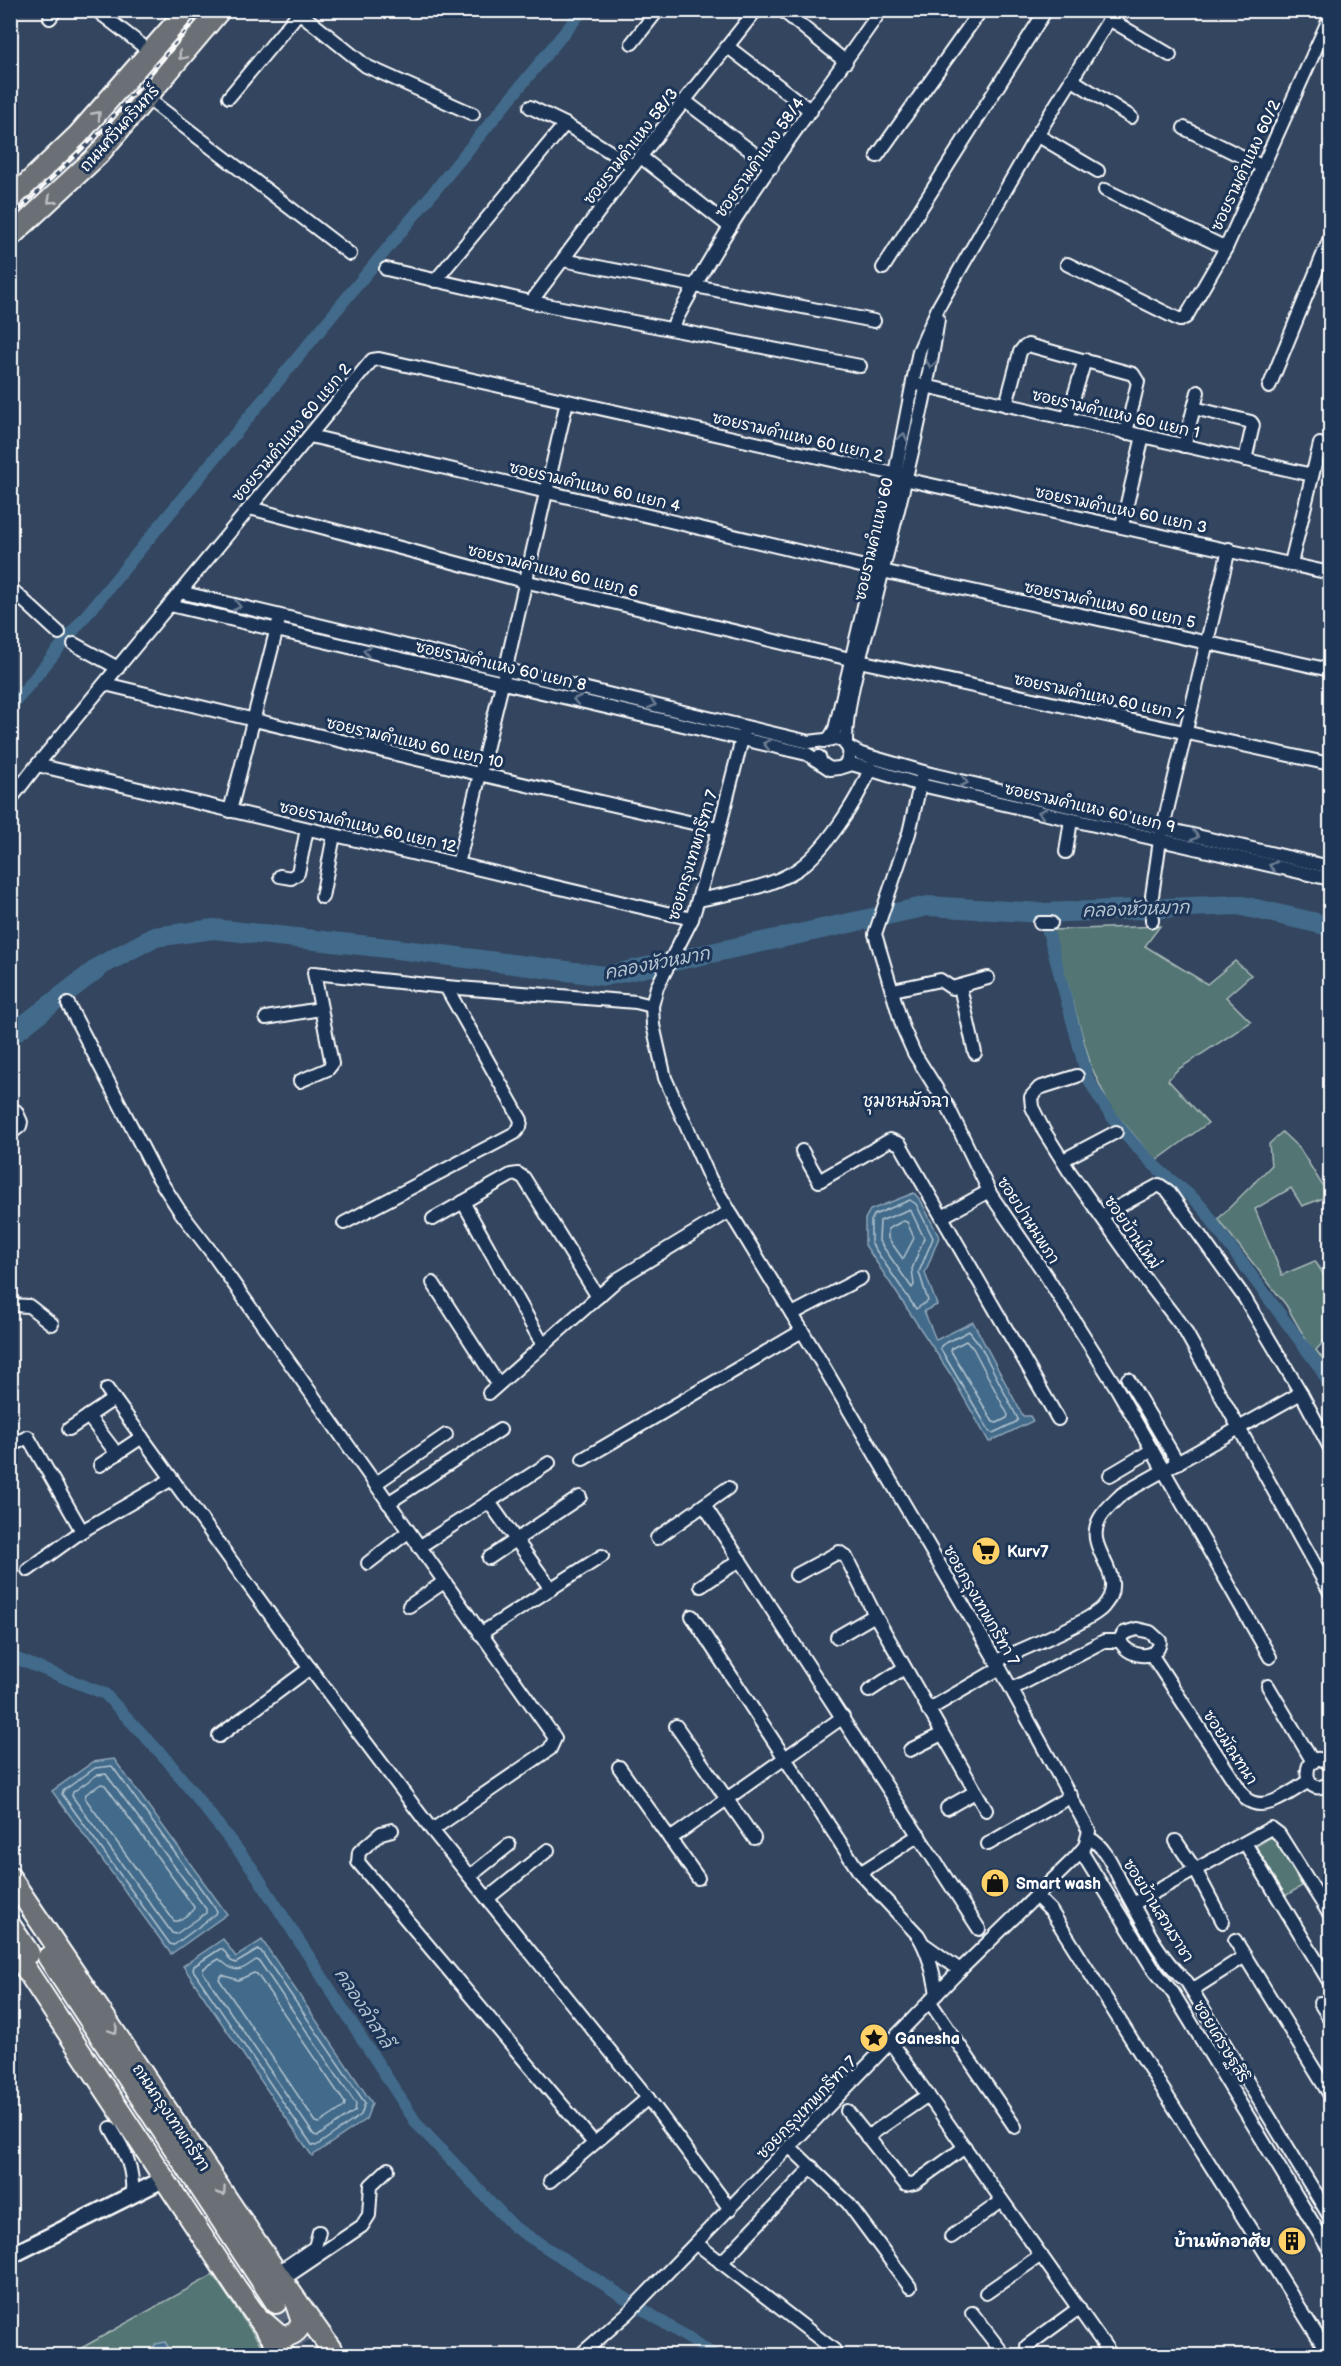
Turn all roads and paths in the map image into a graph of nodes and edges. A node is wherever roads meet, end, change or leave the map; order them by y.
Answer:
1 (96, 10) edge
2 (187, 10) edge
3 (220, 10) edge
4 (658, 10) edge
5 (756, 10) edge
6 (782, 10) edge
7 (882, 10) edge
8 (981, 10) edge
9 (1046, 10) edge
10 (301, 12) edge
11 (1112, 15) edge
12 (1330, 17) edge
13 (632, 43) dead end
14 (728, 46) junction
15 (152, 53) junction
16 (1170, 55) dead end
17 (846, 62) junction
18 (1071, 79) junction
19 (229, 97) dead end
20 (147, 98) junction
21 (686, 101) junction
22 (530, 107) dead end
23 (811, 111) junction
24 (473, 114) dead end
25 (1131, 117) dead end
26 (565, 124) junction
27 (1184, 128) dead end
28 (78, 135) junction
29 (1037, 135) junction
30 (98, 155) junction
31 (877, 156) dead end
32 (637, 162) junction
33 (1261, 166) junction
34 (772, 167) junction
35 (1098, 171) dead end
36 (1105, 190) dead end
37 (10, 200) edge
38 (730, 226) junction
39 (10, 237) edge
40 (1330, 238) edge
41 (1226, 248) junction
42 (350, 254) dead end
43 (563, 260) junction
44 (1067, 264) dead end
45 (883, 268) dead end
46 (387, 270) dead end
47 (435, 281) junction
48 (693, 286) junction
49 (531, 302) junction
50 (939, 306) junction
51 (874, 321) dead end
52 (672, 328) junction
53 (1085, 360) junction
54 (860, 366) dead end
55 (912, 383) junction
56 (928, 387) junction
57 (1269, 387) dead end
58 (1198, 392) dead end
59 (567, 401) junction
60 (1006, 405) junction
61 (1194, 408) junction
62 (1067, 419) junction
63 (1126, 433) junction
64 (310, 436) junction
65 (1143, 436) junction
66 (1320, 444) dead end
67 (1184, 446) junction
68 (1245, 460) junction
69 (1312, 476) junction
70 (899, 477) junction
71 (545, 492) junction
72 (250, 508) junction
73 (1122, 525) junction
74 (1229, 549) junction
75 (1291, 563) junction
76 (877, 569) junction
77 (1330, 573) edge
78 (524, 581) junction
79 (10, 588) edge
80 (180, 592) junction
81 (170, 605) junction
82 (280, 616) junction
83 (276, 630) junction
84 (59, 633) dead end
85 (391, 642) junction
86 (1207, 643) junction
87 (74, 644) dead end
88 (388, 656) junction
89 (855, 659) junction
90 (118, 668) junction
91 (506, 669) junction
92 (1330, 670) edge
93 (502, 682) junction
94 (105, 684) junction
95 (629, 706) junction
96 (254, 721) junction
97 (1186, 732) junction
98 (744, 733) junction
99 (828, 739) junction
100 (847, 746) junction
101 (821, 763) junction
102 (1330, 764) edge
103 (37, 765) junction
104 (844, 766) junction
105 (870, 768) junction
106 (479, 774) junction
107 (922, 778) junction
108 (10, 800) edge
109 (230, 812) junction
110 (1071, 820) junction
111 (307, 829) junction
112 (719, 829) junction
113 (1162, 834) junction
114 (334, 835) junction
115 (1066, 852) dead end
116 (458, 864) junction
117 (1330, 867) edge
118 (280, 876) dead end
119 (1330, 879) edge
120 (1152, 896) dead end
121 (322, 897) dead end
122 (698, 900) junction
123 (689, 925) junction
124 (988, 978) dead end
125 (446, 987) junction
126 (960, 987) junction
127 (893, 990) junction
128 (68, 1004) dead end
129 (652, 1006) junction
130 (320, 1009) junction
131 (266, 1018) dead end
132 (975, 1053) dead end
133 (1077, 1076) dead end
134 (300, 1081) dead end
135 (16, 1111) dead end
136 (1116, 1132) dead end
137 (10, 1134) edge
138 (801, 1151) dead end
139 (1063, 1160) junction
140 (989, 1191) junction
141 (463, 1202) junction
142 (730, 1210) junction
143 (1101, 1216) junction
144 (942, 1217) junction
145 (433, 1219) dead end
146 (344, 1223) dead end
147 (861, 1278) dead end
148 (433, 1283) dead end
149 (598, 1297) junction
150 (10, 1305) edge
151 (792, 1314) junction
152 (52, 1324) dead end
153 (802, 1331) junction
154 (543, 1345) junction
155 (1128, 1379) dead end
156 (1301, 1393) junction
157 (88, 1416) junction
158 (1058, 1419) dead end
159 (1240, 1428) junction
160 (69, 1429) dead end
161 (500, 1430) dead end
162 (446, 1435) dead end
163 (142, 1437) junction
164 (10, 1446) edge
165 (1330, 1448) edge
166 (1152, 1450) junction
167 (117, 1454) junction
168 (583, 1459) dead end
169 (549, 1463) dead end
170 (1178, 1463) junction
171 (100, 1465) dead end
172 (1164, 1470) junction
173 (1110, 1475) dead end
174 (172, 1479) junction
175 (375, 1484) junction
176 (728, 1488) dead end
177 (580, 1497) dead end
178 (489, 1502) junction
179 (388, 1503) junction
180 (704, 1505) junction
181 (82, 1531) junction
182 (408, 1532) junction
183 (657, 1538) dead end
184 (517, 1540) junction
185 (419, 1547) junction
186 (602, 1556) dead end
187 (489, 1558) dead end
188 (740, 1560) junction
189 (368, 1563) dead end
190 (28, 1570) dead end
191 (796, 1575) dead end
192 (444, 1582) junction
193 (701, 1586) dead end
194 (551, 1588) junction
195 (1330, 1592) edge
196 (409, 1606) dead end
197 (875, 1615) junction
198 (692, 1616) dead end
199 (480, 1634) junction
200 (837, 1636) dead end
201 (1120, 1641) junction
202 (1151, 1654) junction
203 (1270, 1657) dead end
204 (998, 1664) junction
205 (310, 1668) junction
206 (904, 1668) junction
207 (1268, 1686) dead end
208 (1012, 1689) junction
209 (869, 1691) dead end
210 (928, 1710) junction
211 (843, 1717) junction
212 (675, 1726) dead end
213 (942, 1734) junction
214 (219, 1736) dead end
215 (910, 1750) dead end
216 (784, 1759) junction
217 (1313, 1762) junction
218 (1330, 1765) edge
219 (618, 1767) dead end
220 (1309, 1781) junction
221 (1330, 1785) edge
222 (975, 1792) junction
223 (1071, 1796) junction
224 (727, 1799) junction
225 (947, 1808) dead end
226 (986, 1810) dead end
227 (392, 1830) dead end
228 (432, 1830) junction
229 (920, 1835) junction
230 (754, 1838) dead end
231 (1089, 1838) junction
232 (670, 1839) junction
233 (1176, 1841) dead end
234 (1245, 1843) junction
235 (988, 1844) dead end
236 (509, 1845) dead end
237 (548, 1850) dead end
238 (1081, 1851) junction
239 (1196, 1871) junction
240 (860, 1873) junction
241 (470, 1876) junction
242 (10, 1877) edge
243 (698, 1878) dead end
244 (1036, 1896) junction
245 (10, 1897) edge
246 (488, 1898) junction
247 (1133, 1904) junction
248 (1330, 1915) edge
249 (1223, 1922) dead end
250 (10, 1925) edge
251 (980, 1929) dead end
252 (1235, 1940) dead end
253 (10, 1945) edge
254 (925, 1945) junction
255 (1245, 1956) junction
256 (960, 1970) junction
257 (1330, 1983) edge
258 (1192, 1990) junction
259 (933, 1998) junction
260 (1320, 2003) dead end
261 (1330, 2019) edge
262 (891, 2043) junction
263 (928, 2095) junction
264 (1330, 2095) edge
265 (648, 2098) junction
266 (847, 2111) dead end
267 (1015, 2127) dead end
268 (111, 2128) dead end
269 (867, 2137) junction
270 (594, 2144) junction
271 (790, 2147) junction
272 (965, 2148) junction
273 (812, 2167) junction
274 (388, 2169) dead end
275 (164, 2179) junction
276 (550, 2181) dead end
277 (132, 2195) junction
278 (1002, 2201) junction
279 (730, 2209) junction
280 (1329, 2210) edge
281 (319, 2232) dead end
282 (951, 2237) dead end
283 (696, 2243) junction
284 (1330, 2251) edge
285 (1041, 2255) junction
286 (10, 2256) edge
287 (722, 2263) junction
288 (910, 2287) dead end
289 (986, 2293) dead end
290 (275, 2296) junction
291 (1079, 2308) junction
292 (972, 2313) dead end
293 (1027, 2346) dead end
294 (834, 2350) dead end
295 (285, 2355) edge
296 (336, 2355) edge
297 (579, 2355) edge
298 (1005, 2355) edge
299 (1112, 2355) edge
300 (1330, 2355) edge

1 - 15 street
2 - 15 main road, ถนนศรีนครินทร์
3 -> 20 main road, ถนนศรีนครินทร์
4 - 13 street
5 - 14 street, ซอยรามคำแหง 58/3
6 - 17 street
7 - 17 street, ซอยรามคำแหง 58/4
8 - 31 street
9 - 45 street
10 - 19 street
10 - 24 street
11 - 16 street
11 - 18 street, ซอยรามคำแหง 60
12 - 33 street, ซอยรามคำแหง 60/2
14 - 21 street, ซอยรามคำแหง 58/3
14 - 23 street
28 -> 15 main road, ถนนศรีนครินทร์
17 - 23 street, ซอยรามคำแหง 58/4
18 - 25 street
18 - 29 street, ซอยรามคำแหง 60
20 - 30 main road, ถนนศรีนครินทร์
20 - 42 street
21 - 32 street, ซอยรามคำแหง 58/3
21 - 34 street
22 - 26 street
23 - 34 street, ซอยรามคำแหง 58/4
26 - 32 street
26 - 47 street
27 - 33 street
28 - 30 main road
28 - 37 main road, ถนนศรีนครินทร์
29 - 35 street
29 - 50 street, ซอยรามคำแหง 60
30 -> 39 main road, ถนนศรีนครินทร์
32 - 38 street
32 - 43 street, ซอยรามคำแหง 58/3
33 - 41 street, ซอยรามคำแหง 60/2
34 - 38 street, ซอยรามคำแหง 58/4
36 - 41 street
38 - 48 street, ซอยรามคำแหง 58/4
40 - 57 street
41 - 44 street, ซอยรามคำแหง 60/2
43 - 48 street
43 - 49 street, ซอยรามคำแหง 58/3
46 - 47 street
47 - 49 street
48 - 51 street
48 - 52 street, ซอยรามคำแหง 58/4
49 - 52 street
50 - 55 street, ซอยรามคำแหง 60
50 -> 56 street, ซอยรามคำแหง 60
52 - 54 street
53 - 60 street
53 - 62 street
53 - 63 street
55 - 56 street, ซอยรามคำแหง 60 แยก 1
70 -> 55 street, ซอยรามคำแหง 60
56 - 60 street, ซอยรามคำแหง 60 แยก 1
56 - 70 street, ซอยรามคำแหง 60
58 - 61 street
59 - 64 street, ซอยรามคำแหง 60 แยก 2
59 - 70 street, ซอยรามคำแหง 60 แยก 2
59 - 71 street
60 - 62 street, ซอยรามคำแหง 60 แยก 1
61 - 67 street
61 - 68 street
62 - 63 street, ซอยรามคำแหง 60 แยก 1
63 - 65 street, ซอยรามคำแหง 60 แยก 1
64 - 71 street, ซอยรามคำแหง 60 แยก 4
64 - 72 street, ซอยรามคำแหง 60 แยก 2
65 - 67 street, ซอยรามคำแหง 60 แยก 1
65 - 73 street
66 - 69 street
67 - 68 street, ซอยรามคำแหง 60 แยก 1
68 - 69 street, ซอยรามคำแหง 60 แยก 1
69 - 75 street
70 - 73 street, ซอยรามคำแหง 60 แยก 3
70 - 76 street, ซอยรามคำแหง 60
71 - 76 street, ซอยรามคำแหง 60 แยก 4
71 - 78 street
72 - 78 street, ซอยรามคำแหง 60 แยก 6
72 - 80 street, ซอยรามคำแหง 60 แยก 2
73 - 74 street, ซอยรามคำแหง 60 แยก 3
74 - 75 street, ซอยรามคำแหง 60 แยก 3
74 - 86 street
75 - 77 street, ซอยรามคำแหง 60 แยก 3
76 - 86 street, ซอยรามคำแหง 60 แยก 5
76 - 89 street, ซอยรามคำแหง 60
78 - 89 street, ซอยรามคำแหง 60 แยก 6
78 - 91 street
79 - 84 street
80 - 81 street, ซอยรามคำแหง 60 แยก 2
80 -> 82 street, ซอยรามคำแหง 60 แยก 8
81 - 83 street, ซอยรามคำแหง 60 แยก 8
81 - 90 street, ซอยรามคำแหง 60 แยก 2
82 - 83 street
82 - 85 street, ซอยรามคำแหง 60 แยก 8
88 -> 83 street, ซอยรามคำแหง 60 แยก 8
83 - 96 street
85 - 88 street
85 - 91 street, ซอยรามคำแหง 60 แยก 8
86 - 92 street, ซอยรามคำแหง 60 แยก 5
86 - 97 street
87 - 90 street
88 - 93 street, ซอยรามคำแหง 60 แยก 8
89 - 97 street, ซอยรามคำแหง 60 แยก 7
89 - 99 street, ซอยรามคำแหง 60
89 - 100 street, ซอยรามคำแหง 60
90 - 94 street, ซอยรามคำแหง 60 แยก 2
91 - 93 street
91 - 95 street, ซอยรามคำแหง 60 แยก 8
95 -> 93 street, ซอยรามคำแหง 60 แยก 8
93 - 106 street
94 - 96 street, ซอยรามคำแหง 60 แยก 10
94 - 103 street, ซอยรามคำแหง 60 แยก 2
95 - 98 street, ซอยรามคำแหง 60 แยก 8
96 - 106 street, ซอยรามคำแหง 60 แยก 10
96 - 109 street
97 - 102 street, ซอยรามคำแหง 60 แยก 7
97 - 113 street
98 - 99 street, ซอยรามคำแหง 60 แยก 8
101 -> 98 street, ซอยรามคำแหง 60 แยก 8
98 - 112 street, ซอยกรุงเทพกรีฑา 7
99 - 100 street
99 - 101 street, ซอยรามคำแหง 60
100 - 104 street, ซอยรามคำแหง 60
100 - 107 street, ซอยรามคำแหง 60 แยก 9
101 - 104 street
103 - 108 street, ซอยรามคำแหง 60 แยก 2
103 - 109 street, ซอยรามคำแหง 60 แยก 12
104 - 105 street, ซอยรามคำแหง 60 แยก 9
105 - 107 street, ซอยรามคำแหง 60 แยก 9
105 - 122 street
106 - 112 street, ซอยรามคำแหง 60 แยก 10
106 - 116 street
110 -> 107 street, ซอยรามคำแหง 60 แยก 9
107 -> 113 street, ซอยรามคำแหง 60 แยก 9
107 - 127 street, ซอยปานนพภา
109 - 111 street, ซอยรามคำแหง 60 แยก 12
110 - 113 street, ซอยรามคำแหง 60 แยก 9
110 - 115 street
111 - 114 street, ซอยรามคำแหง 60 แยก 12
111 - 118 street
112 - 122 street, ซอยกรุงเทพกรีฑา 7
113 -> 117 street, ซอยรามคำแหง 60 แยก 9
119 -> 113 street, ซอยรามคำแหง 60 แยก 9
113 - 120 street
114 - 116 street, ซอยรามคำแหง 60 แยก 12
114 - 121 street
116 - 123 street, ซอยรามคำแหง 60 แยก 12
122 - 123 street, ซอยกรุงเทพกรีฑา 7
123 - 129 street, ซอยกรุงเทพกรีฑา 7
124 - 126 street
125 - 129 street
125 - 130 street
125 - 146 street
126 - 127 street
126 - 132 street
127 - 140 street, ซอยปานนพภา
128 - 175 street
129 - 142 street, ซอยกรุงเทพกรีฑา 7
130 - 131 street
130 - 134 street
133 - 139 street, ซอยบ้านใหม่
135 - 137 street
136 - 139 street
138 - 144 street
139 - 143 street, ซอยบ้านใหม่
140 - 144 street
140 - 166 street, ซอยปานนพภา
141 - 145 street
141 - 149 street
141 - 154 street
142 - 149 street
142 - 151 street, ซอยกรุงเทพกรีฑา 7
143 - 156 street
143 - 159 street, ซอยบ้านใหม่
144 - 158 street
147 - 151 street
148 - 154 street
149 - 154 street
150 - 152 street
151 - 153 street, ซอยกรุงเทพกรีฑา 7
153 - 168 street
153 - 204 street, ซอยกรุงเทพกรีฑา 7
155 - 170 street
156 - 159 street
156 - 165 street
157 - 160 street
157 - 163 street
157 - 167 street
159 - 170 street
159 - 195 street, ซอยบ้านใหม่
161 - 179 street
162 - 175 street
163 - 167 street
163 - 174 street
164 - 181 street
166 - 172 street, ซอยปานนพภา
166 - 173 street
167 - 171 street
169 - 178 street
170 - 172 street
172 - 203 street, ซอยปานนพภา
172 - 204 street
174 - 181 street
174 - 205 street
175 - 179 street
176 - 180 street
177 - 184 street
178 - 184 street
178 - 185 street
179 - 182 street
180 - 183 street
180 - 188 street
181 - 190 street
182 - 185 street
182 - 189 street
184 - 187 street
184 - 194 street
185 - 192 street
186 - 194 street
188 - 193 street
188 - 211 street
191 - 197 street
192 - 196 street
192 - 199 street
194 - 199 street
197 - 200 street
197 - 206 street
198 - 216 street
199 - 228 street
201 - 202 street
201 - 202 street
201 - 208 street
202 - 220 street, ซอยมัณฑนา
204 - 208 street, ซอยกรุงเทพกรีฑา 7
204 - 210 street
205 - 214 street
205 - 228 street
206 - 209 street
206 - 210 street
207 - 217 street
208 - 223 street, ซอยกรุงเทพกรีฑา 7
210 - 213 street
211 - 216 street
211 - 229 street
212 - 224 street
213 - 215 street
213 - 222 street
216 - 224 street
216 - 240 street
217 - 218 street
217 - 220 street
219 - 232 street
220 - 221 street
222 - 225 street
222 - 226 street
223 - 231 street, ซอยกรุงเทพกรีฑา 7
223 - 235 street
224 - 230 street
224 - 232 street
227 - 270 street
228 - 241 street
229 - 240 street
229 - 251 street
231 - 238 street, ซอยกรุงเทพกรีฑา 7
231 - 247 street, ซอยบ้านสวนราชา
232 - 243 street
233 - 239 street
234 - 239 street
234 - 248 street
234 - 257 street
236 - 241 street
237 - 246 street
238 - 244 street, ซอยกรุงเทพกรีฑา 7
238 - 284 street, ซอยเศรษฐสิริ
239 - 247 street
239 - 249 street
240 - 254 street
241 - 246 street
242 -> 290 main road, ถนนกรุงเทพกรีฑา
244 - 256 street, ซอยกรุงเทพกรีฑา 7
244 - 300 street
245 - 290 main road, ถนนกรุงเทพกรีฑา
246 - 265 street
247 - 258 street, ซอยบ้านสวนราชา
250 - 290 main road, ถนนกรุงเทพกรีฑา
252 - 255 street
253 - 275 main road, ถนนกรุงเทพกรีฑา
254 - 256 street
254 - 259 street
255 - 258 street
255 - 264 street
256 - 259 street, ซอยกรุงเทพกรีฑา 7
258 - 280 street, ซอยบ้านสวนราชา
259 - 262 street, ซอยกรุงเทพกรีฑา 7
259 - 267 street
260 - 261 street
262 - 263 street
262 - 271 street, ซอยกรุงเทพกรีฑา 7
263 - 269 street
263 - 272 street
265 - 270 street
265 - 279 street
266 - 269 street
268 - 277 street
269 - 272 street
270 - 276 street
271 - 273 street
271 - 279 street, ซอยกรุงเทพกรีฑา 7
272 - 278 street
273 - 287 street
273 - 288 street
274 - 290 street
275 - 277 street
275 - 290 main road, ถนนกรุงเทพกรีฑา
277 - 286 street
278 - 282 street
278 - 285 street
279 - 283 street, ซอยกรุงเทพกรีฑา 7
281 - 290 street
283 - 287 street
283 - 297 street, ซอยกรุงเทพกรีฑา 7
285 - 289 street
285 - 291 street
287 - 294 street
290 - 295 main road, ถนนกรุงเทพกรีฑา
290 - 296 main road, ถนนกรุงเทพกรีฑา
291 - 293 street
291 - 299 street
292 - 298 street

